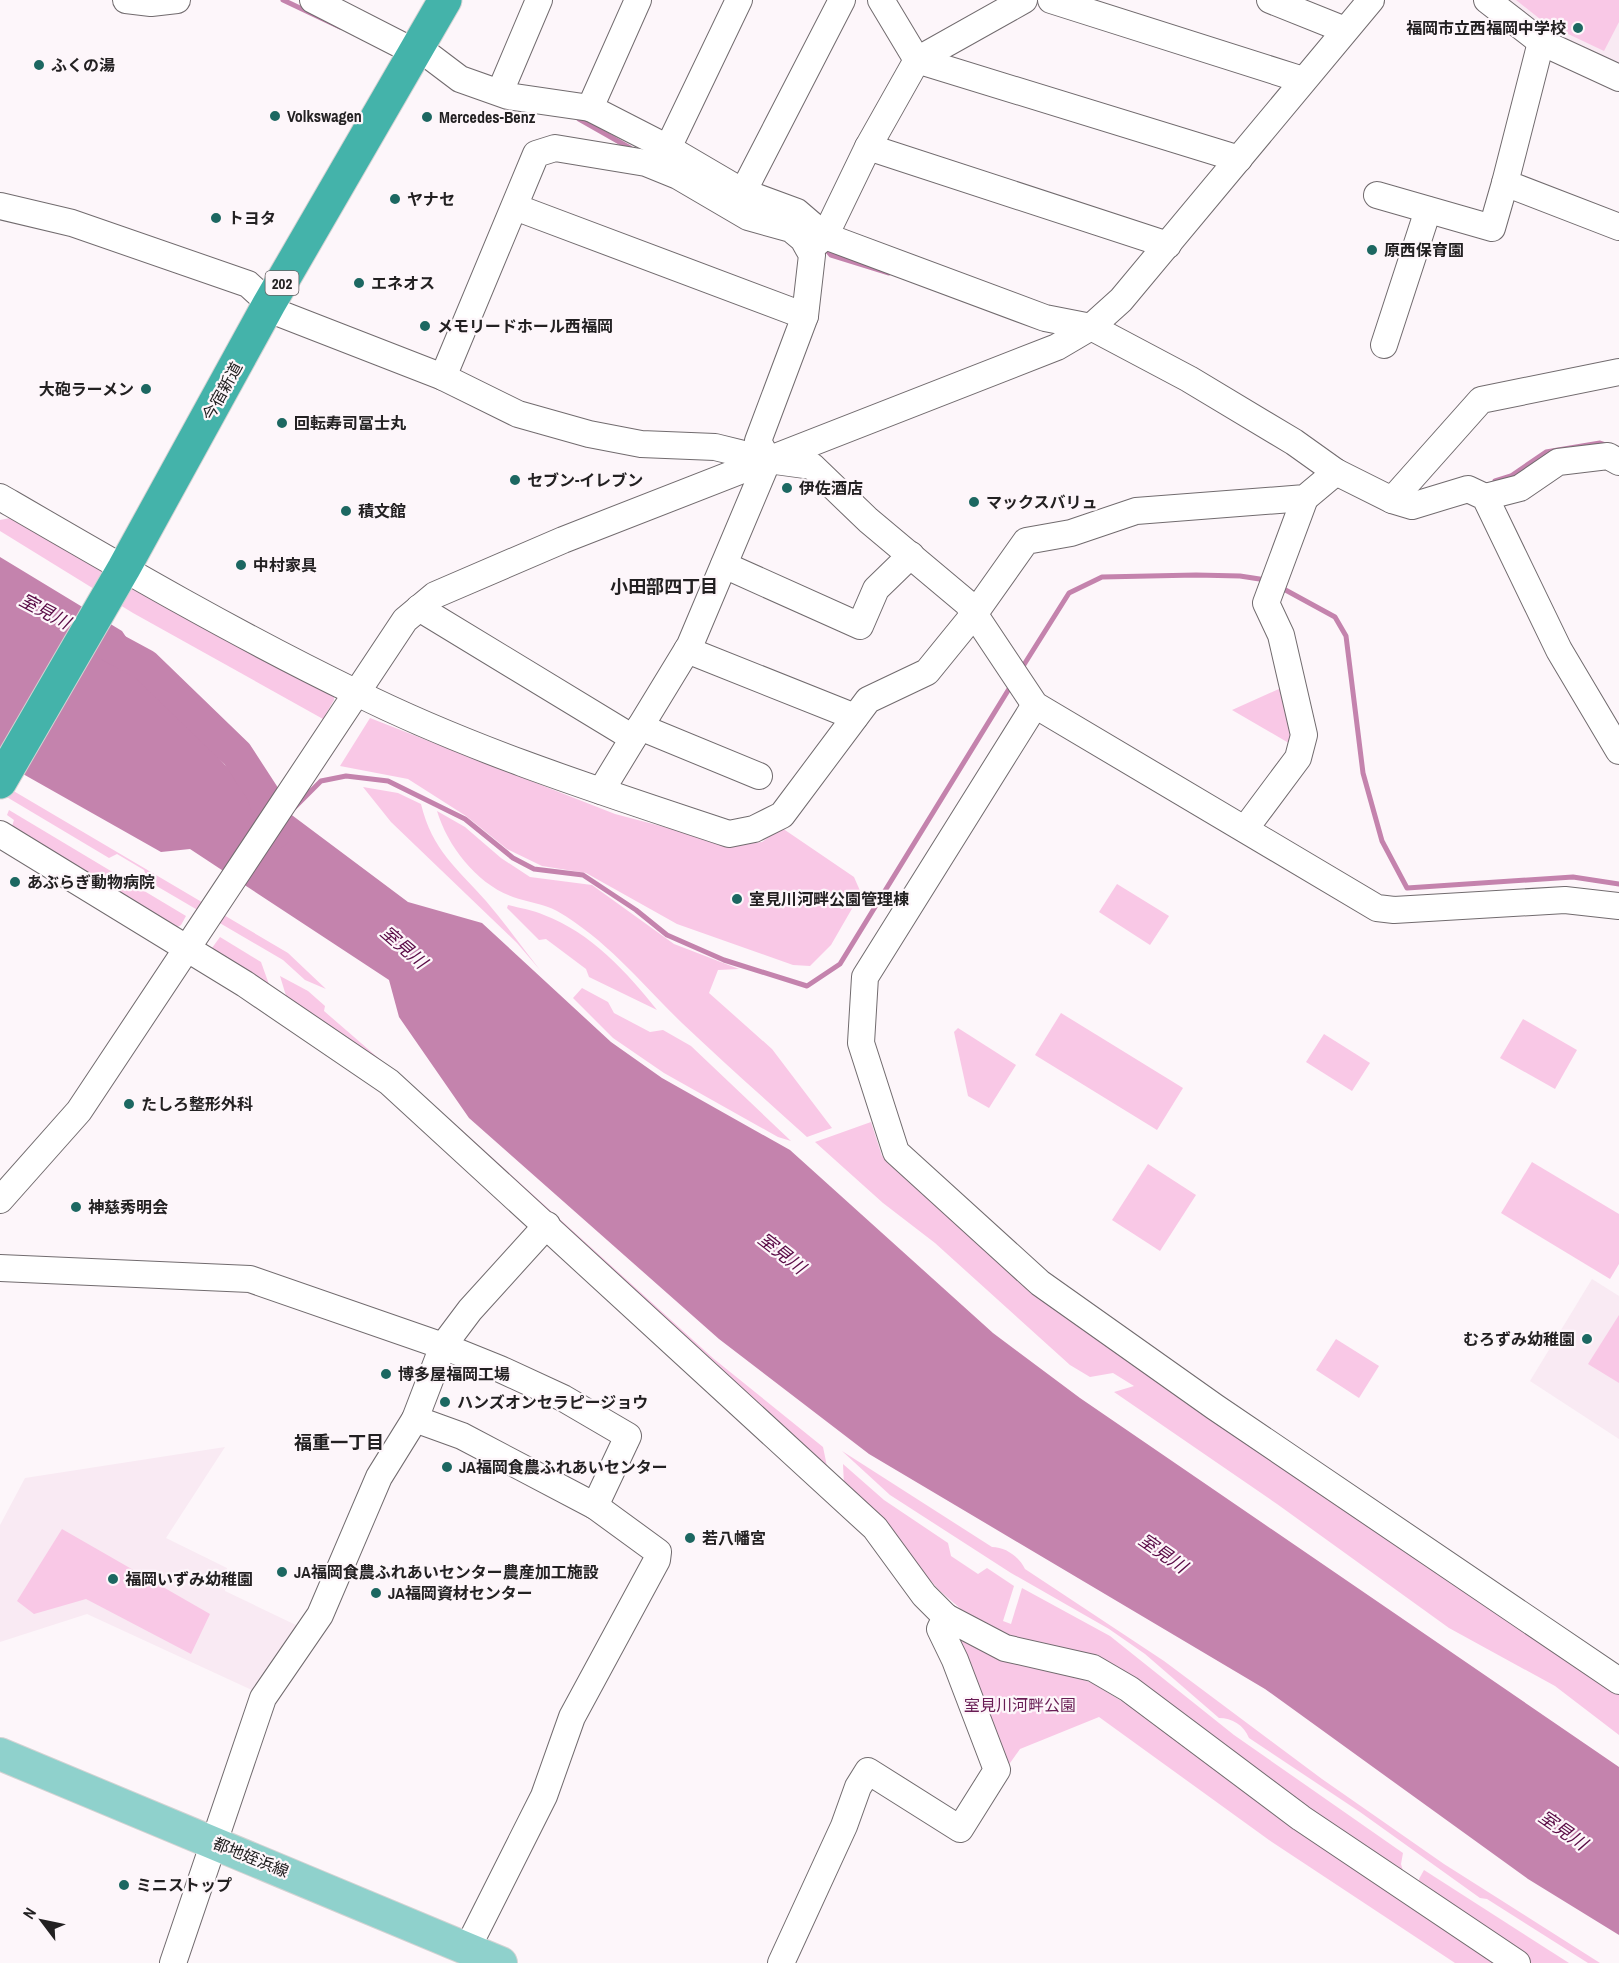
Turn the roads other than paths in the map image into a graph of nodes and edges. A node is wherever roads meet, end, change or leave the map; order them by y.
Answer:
1 (126, 0) edge
2 (177, 0) edge
3 (313, 0) edge
4 (426, 0) edge
5 (445, 0) edge
6 (539, 0) edge
7 (638, 0) edge
8 (739, 0) edge
9 (842, 0) edge
10 (881, 0) edge
11 (1024, 0) edge
12 (1051, 0) edge
13 (1371, 0) edge
14 (1487, 0) edge
15 (1282, 2) edge
16 (1345, 30) junction
17 (1541, 42) junction
18 (410, 46) junction
19 (917, 60) junction
20 (1619, 78) edge
21 (1303, 80) junction
22 (500, 92) junction
23 (590, 108) junction
24 (868, 147) junction
25 (668, 148) junction
26 (1239, 159) junction
27 (1505, 183) junction
28 (743, 192) junction
29 (1377, 195) dead end
30 (0, 206) edge
31 (515, 207) junction
32 (1428, 210) junction
33 (794, 220) junction
34 (1619, 227) edge
35 (817, 243) junction
36 (1168, 245) junction
37 (263, 299) junction
38 (805, 316) junction
39 (1091, 327) junction
40 (1384, 345) dead end
41 (1619, 372) edge
42 (443, 377) junction
43 (768, 460) junction
44 (1619, 462) edge
45 (1336, 472) junction
46 (0, 497) edge
47 (1485, 497) junction
48 (1305, 498) junction
49 (1392, 500) junction
50 (911, 555) junction
51 (114, 563) junction
52 (724, 565) junction
53 (419, 608) junction
54 (975, 614) junction
55 (687, 650) junction
56 (1021, 685) junction
57 (358, 694) junction
58 (855, 717) junction
59 (637, 732) junction
60 (0, 742) edge
61 (1619, 751) edge
62 (759, 776) dead end
63 (0, 782) edge
64 (601, 791) junction
65 (1245, 830) junction
66 (0, 834) edge
67 (1619, 906) edge
68 (185, 948) junction
69 (0, 1200) edge
70 (547, 1225) junction
71 (0, 1268) edge
72 (443, 1347) junction
73 (415, 1419) junction
74 (595, 1506) junction
75 (946, 1617) junction
76 (1619, 1681) edge
77 (0, 1754) edge
78 (212, 1841) junction
79 (468, 1947) junction
80 (173, 1963) edge
81 (501, 1963) edge
82 (781, 1963) edge
83 (1517, 1963) edge

1 - 2 street
3 - 18 street
4 - 18 highway, 今宿新道 / 202
5 - 18 highway, 今宿新道 / 202
6 - 22 street
7 - 23 street
8 - 25 street
9 - 28 street
10 - 19 street
11 - 19 street
12 - 21 street
13 - 16 street
14 - 17 street
15 - 16 street
16 - 21 street
17 - 20 street
17 - 27 street
18 - 22 street
18 - 37 highway, 今宿新道 / 202
19 - 24 street
19 - 26 street
21 - 26 street
22 - 23 street
23 - 25 street
24 - 35 street
24 - 36 street
25 - 28 street
26 - 36 street
27 - 32 street
27 - 34 street
28 - 33 street
29 - 32 street
30 - 37 street
31 - 33 street
31 - 38 street
31 - 42 street
32 - 40 street
33 - 35 street
35 - 38 street
35 - 39 street
36 - 39 street
37 - 42 street
37 - 51 highway, 今宿新道 / 202
38 - 43 street
39 - 43 street
39 - 45 street
41 - 49 street
42 - 43 street
43 - 50 street
43 - 52 street
43 - 53 street
44 - 47 street
45 - 48 street
45 - 49 street
46 - 51 street
47 - 49 street
47 - 61 street
48 - 54 street
48 - 65 street
50 - 52 street
50 - 54 street
51 - 57 street
51 - 60 highway, 今宿新道 / 202
51 - 63 highway, 今宿新道 / 202
52 - 55 street
53 - 57 street
53 - 59 street
54 - 56 street
54 - 58 street
55 - 58 street
55 - 59 street
56 - 65 street
56 - 76 street
57 - 64 street
57 - 68 street
58 - 64 street
59 - 62 street
59 - 64 street
65 - 67 street
66 - 68 street
68 - 69 street
68 - 70 street
70 - 72 street
70 - 75 street
71 - 72 street
72 - 73 street
72 - 74 street
73 - 74 street
73 - 78 street
74 - 79 street
75 - 82 street
75 - 83 street
77 - 78 main road, 都地姪浜線
78 - 79 main road, 都地姪浜線
78 - 80 street
79 - 81 main road, 都地姪浜線

